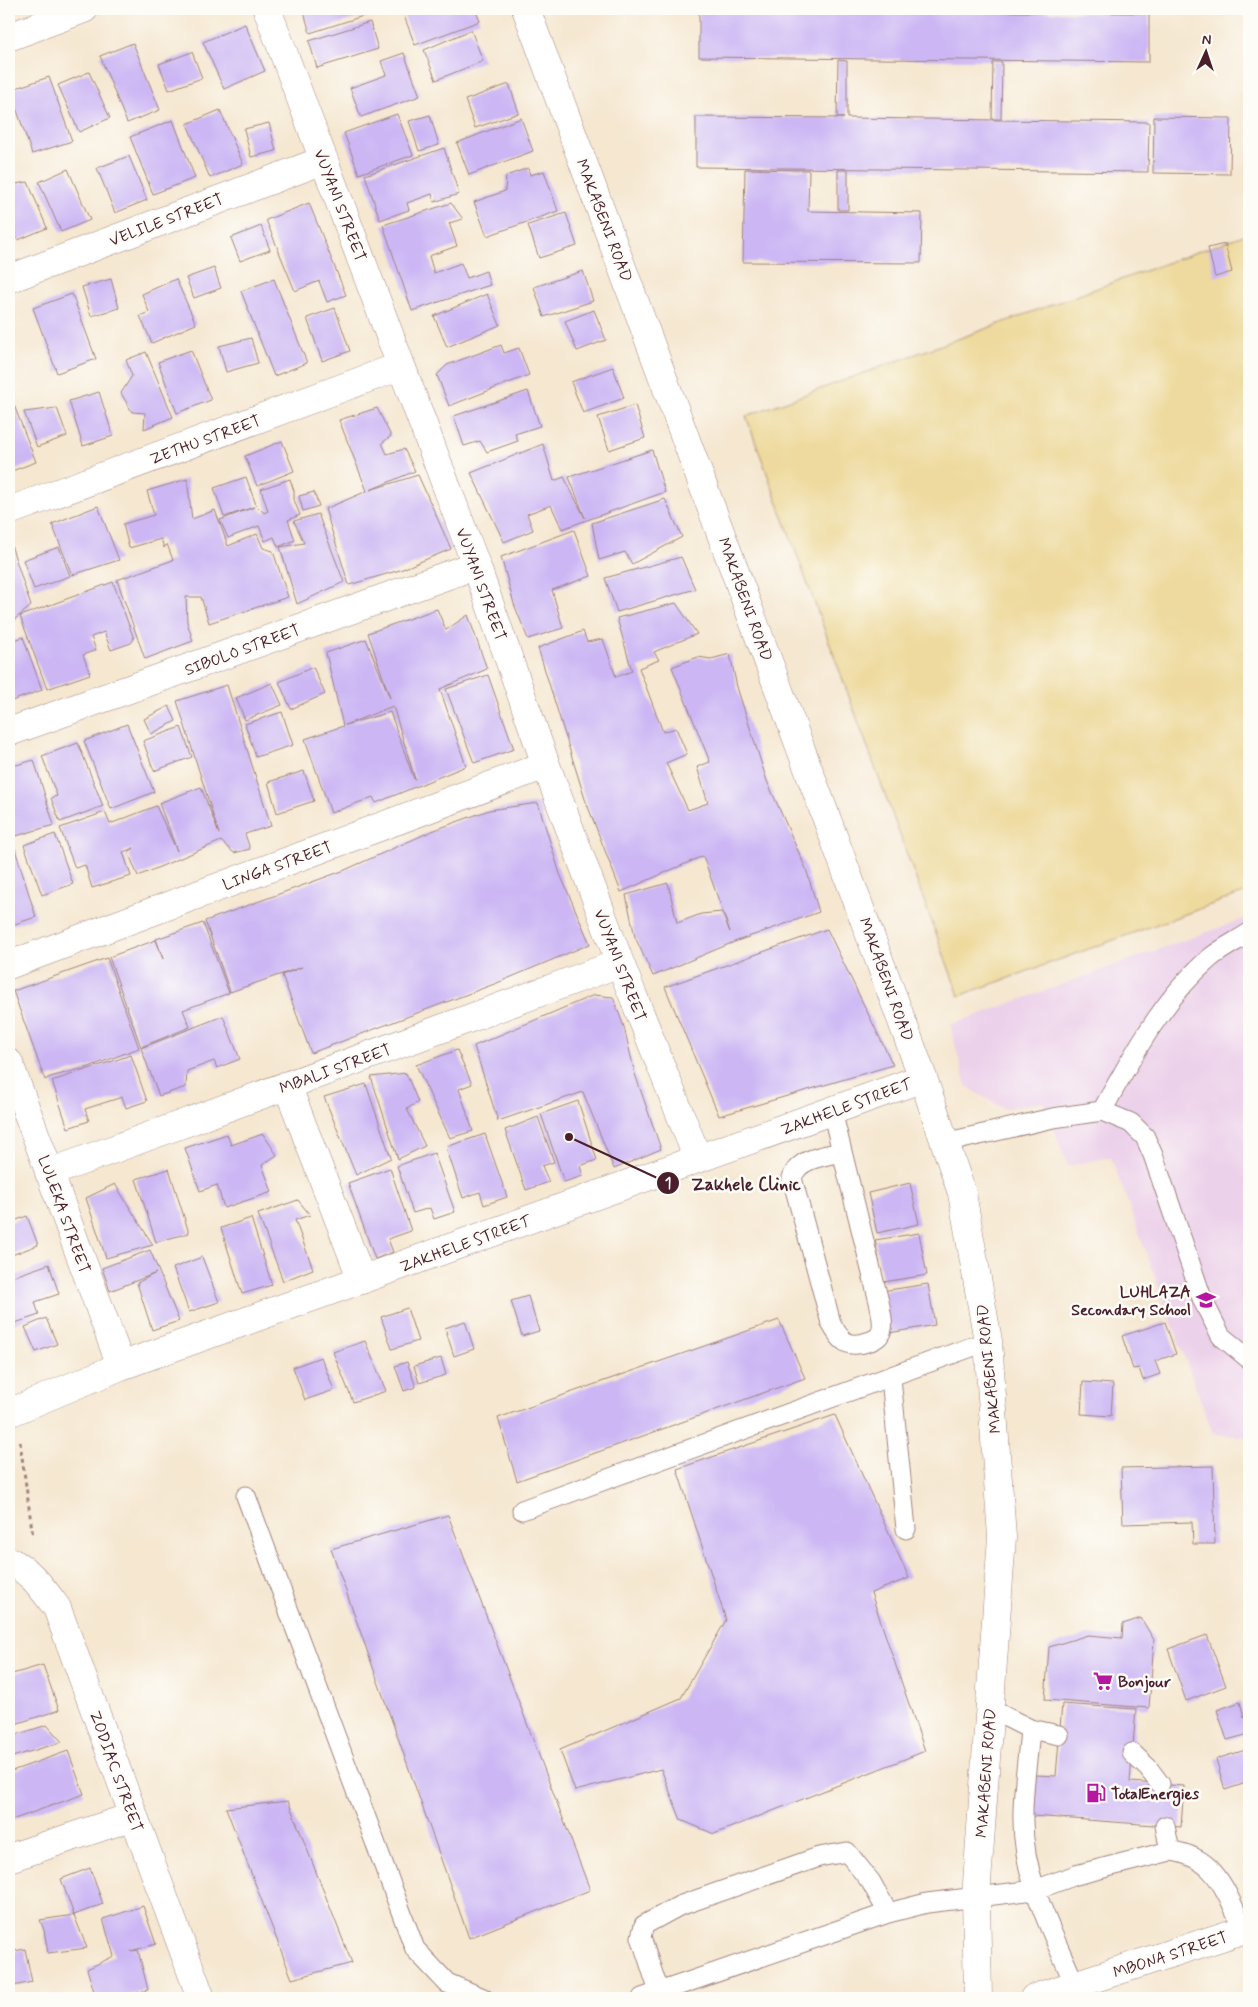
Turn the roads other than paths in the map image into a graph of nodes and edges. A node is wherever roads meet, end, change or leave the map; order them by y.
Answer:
1 (84, 9) edge
2 (268, 9) edge
3 (526, 9) edge
4 (9, 37) edge
5 (324, 160) junction
6 (9, 279) edge
7 (401, 366) junction
8 (9, 511) edge
9 (476, 565) junction
10 (9, 732) edge
11 (546, 765) junction
12 (1249, 933) edge
13 (620, 963) junction
14 (9, 964) edge
15 (9, 1062) edge
16 (923, 1078) junction
17 (288, 1085) junction
18 (1102, 1111) junction
19 (832, 1112) junction
20 (944, 1143) junction
21 (842, 1152) junction
22 (698, 1159) junction
23 (49, 1172) junction
24 (362, 1280) junction
25 (988, 1341) junction
26 (1249, 1359) edge
27 (121, 1366) junction
28 (891, 1378) junction
29 (12, 1412) edge
30 (246, 1496) dead end
31 (522, 1510) dead end
32 (906, 1529) dead end
33 (9, 1561) edge
34 (990, 1709) junction
35 (1030, 1729) junction
36 (1059, 1735) dead end
37 (1132, 1753) dead end
38 (1160, 1784) dead end
39 (134, 1816) junction
40 (1165, 1826) dead end
41 (1170, 1851) junction
42 (9, 1858) edge
43 (1035, 1890) junction
44 (976, 1897) junction
45 (888, 1913) junction
46 (1246, 1929) edge
47 (1075, 1985) junction
48 (650, 1995) edge
49 (201, 1998) edge
50 (483, 1998) edge
51 (978, 1998) edge
52 (1034, 1998) edge

1 - 4 street
2 - 5 street, VUYANI STREET
3 - 16 street, MAKABENI ROAD
5 - 6 street, VELILE STREET
5 - 7 street, VUYANI STREET
7 - 8 street, ZETHU STREET
7 - 9 street, VUYANI STREET
9 - 10 street, SIBOLO STREET
9 - 11 street, VUYANI STREET
11 - 13 street, VUYANI STREET
11 - 14 street, LINGA STREET
12 - 18 lane
13 - 17 street, MBALI STREET
13 - 22 street, VUYANI STREET
15 - 23 street, LULEKA STREET
16 - 19 street, ZAKHELE STREET
16 - 20 street, MAKABENI ROAD
17 - 23 street, MBALI STREET
17 - 24 street
18 - 20 lane
18 - 26 lane
19 - 21 lane
19 - 22 street, ZAKHELE STREET
20 - 25 street, MAKABENI ROAD
21 - 21 lane
22 - 24 street, ZAKHELE STREET
23 - 27 street, LULEKA STREET
24 - 27 street, ZAKHELE STREET
25 - 28 lane
25 - 34 street, MAKABENI ROAD
27 - 29 street, ZAKHELE STREET
28 - 31 lane
28 - 32 lane
30 - 50 lane
33 - 39 street, ZODIAC STREET
34 - 35 lane
34 - 44 street, MAKABENI ROAD
35 - 36 lane
35 - 43 lane
37 - 38 lane
39 - 42 street
39 - 49 street, ZODIAC STREET
40 - 41 lane
41 - 43 lane
41 - 46 lane
43 - 44 lane
43 - 47 lane
44 - 45 lane
44 - 51 street, MAKABENI ROAD
45 - 48 lane
45 - 48 lane
46 - 47 street, MBONA STREET
47 - 52 street, MBONA STREET

